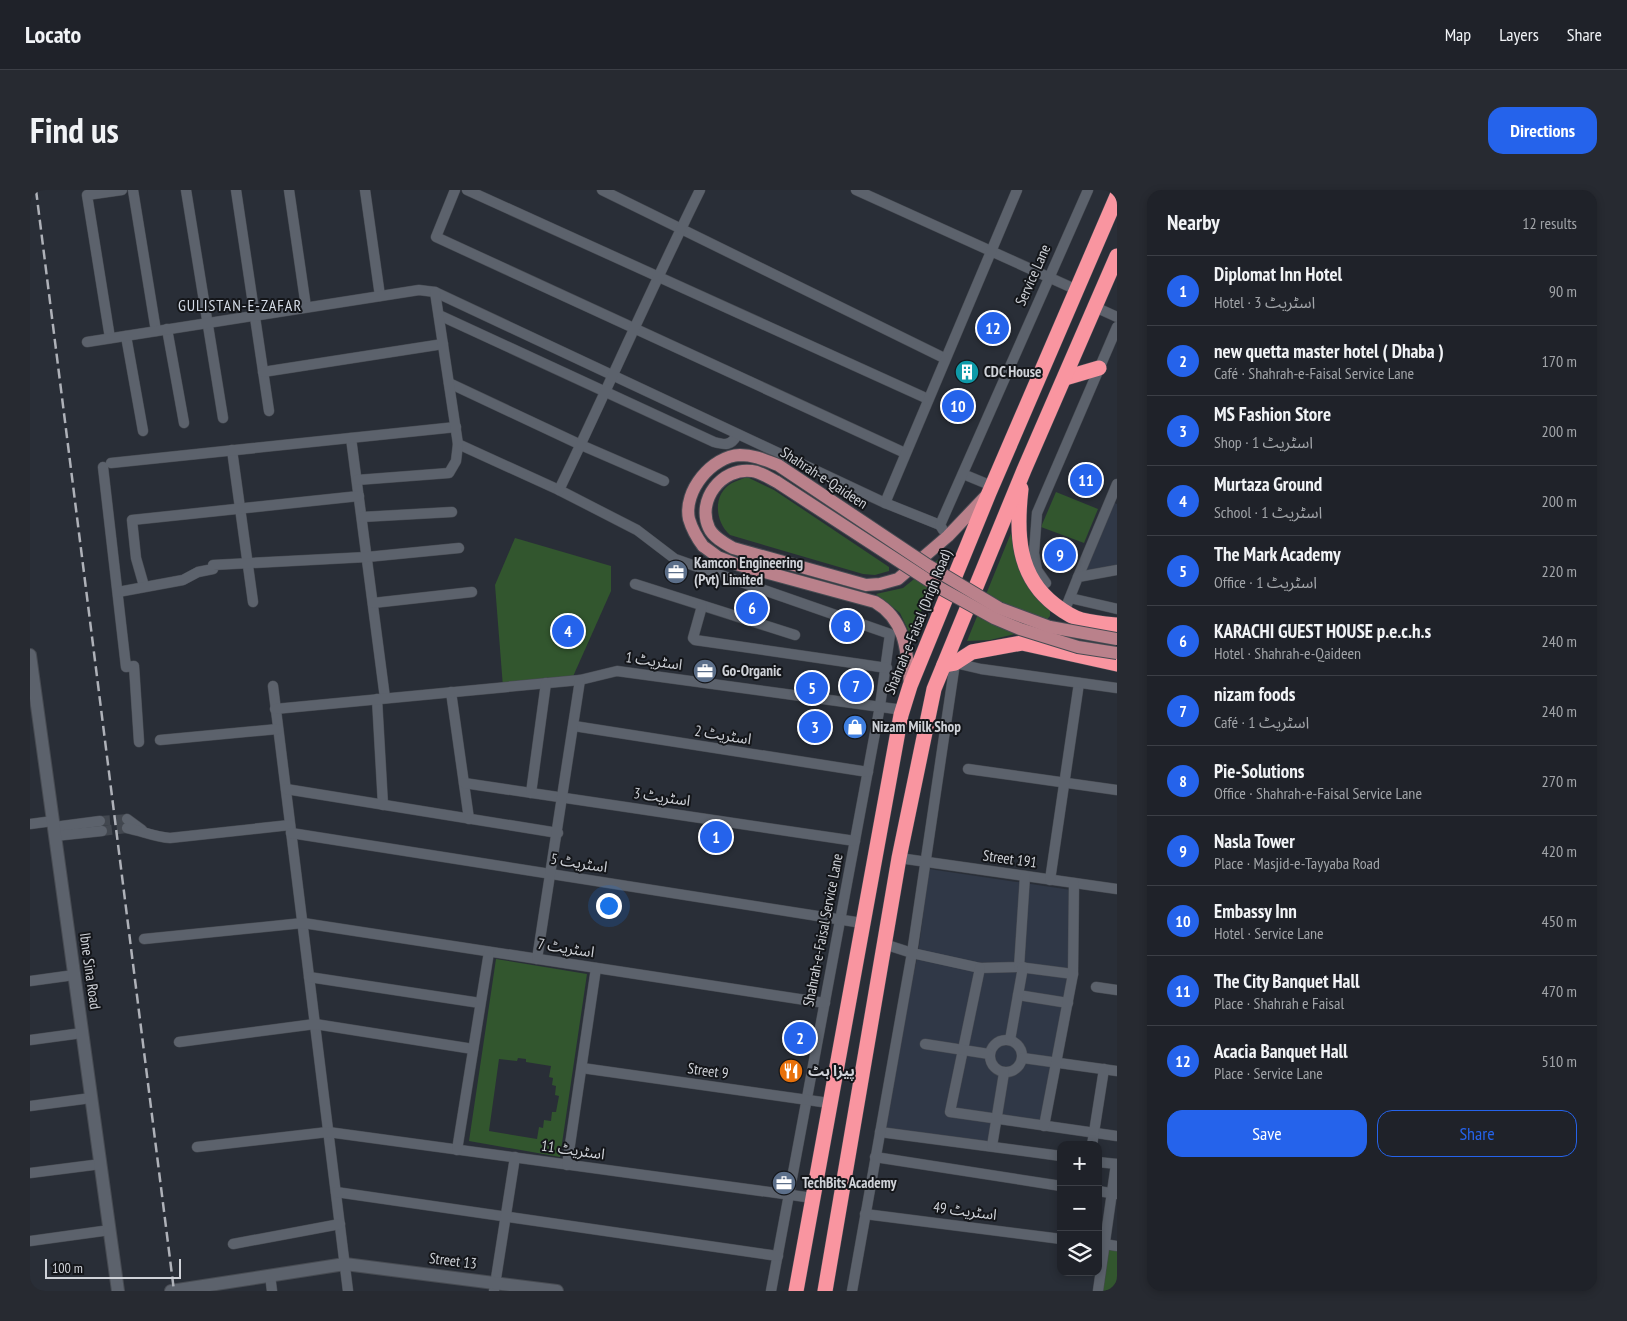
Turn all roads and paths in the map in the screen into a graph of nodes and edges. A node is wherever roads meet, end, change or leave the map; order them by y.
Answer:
1 (122, 190) edge
2 (133, 190) edge
3 (186, 190) edge
4 (236, 190) edge
5 (289, 190) edge
6 (365, 190) edge
7 (455, 190) edge
8 (467, 190) edge
9 (602, 190) edge
10 (700, 190) edge
11 (856, 190) edge
12 (1017, 190) edge
13 (1088, 190) edge
14 (1117, 196) edge
15 (681, 228) junction
16 (991, 251) junction
17 (1117, 256) edge
18 (657, 277) junction
19 (1048, 277) junction
20 (1077, 290) junction
21 (435, 292) junction
22 (380, 296) junction
23 (1095, 307) junction
24 (306, 308) junction
25 (439, 315) junction
26 (255, 316) junction
27 (1117, 317) edge
28 (208, 323) junction
29 (634, 326) junction
30 (1117, 326) edge
31 (168, 329) junction
32 (156, 331) junction
33 (126, 336) junction
34 (110, 338) junction
35 (87, 342) dead end
36 (443, 344) junction
37 (944, 358) junction
38 (1099, 368) junction
39 (263, 372) junction
40 (613, 376) junction
41 (1065, 378) junction
42 (449, 383) junction
43 (606, 393) junction
44 (928, 399) junction
45 (269, 411) dead end
46 (223, 418) dead end
47 (184, 423) dead end
48 (456, 427) junction
49 (143, 431) dead end
50 (738, 435) junction
51 (352, 438) junction
52 (458, 444) junction
53 (580, 445) junction
54 (232, 450) junction
55 (905, 453) junction
56 (1024, 470) junction
57 (963, 474) junction
58 (357, 480) junction
59 (664, 481) dead end
60 (1117, 484) edge
61 (991, 489) junction
62 (559, 490) junction
63 (359, 496) junction
64 (1113, 502) edge
65 (885, 503) junction
66 (240, 509) junction
67 (452, 512) dead end
68 (362, 517) junction
69 (940, 525) junction
70 (948, 536) junction
71 (459, 548) dead end
72 (367, 557) junction
73 (248, 563) junction
74 (1117, 570) edge
75 (1078, 577) junction
76 (1046, 583) dead end
77 (635, 584) dead end
78 (144, 586) junction
79 (118, 592) junction
80 (472, 592) dead end
81 (253, 602) dead end
82 (373, 603) junction
83 (1067, 605) junction
84 (702, 606) junction
85 (1117, 609) edge
86 (1117, 625) edge
87 (795, 634) dead end
88 (1117, 639) edge
89 (1049, 648) junction
90 (1117, 652) edge
91 (30, 655) edge
92 (950, 664) junction
93 (1117, 664) edge
94 (887, 668) junction
95 (580, 680) junction
96 (546, 683) junction
97 (1079, 683) junction
98 (273, 686) dead end
99 (910, 686) junction
100 (1117, 688) edge
101 (451, 692) junction
102 (381, 699) junction
103 (880, 706) junction
104 (276, 709) junction
105 (903, 710) junction
106 (574, 726) junction
107 (278, 729) junction
108 (160, 740) dead end
109 (140, 742) dead end
110 (968, 769) dead end
111 (868, 772) junction
112 (1064, 782) junction
113 (464, 783) junction
114 (286, 789) junction
115 (1117, 790) edge
116 (531, 793) junction
117 (563, 798) junction
118 (383, 805) junction
119 (469, 819) junction
120 (30, 824) edge
121 (127, 824) tunnel mouth
122 (101, 826) tunnel mouth
123 (54, 828) junction
124 (291, 829) junction
125 (558, 833) junction
126 (855, 841) junction
127 (899, 858) junction
128 (925, 862) junction
129 (551, 874) junction
130 (1025, 876) junction
131 (1050, 880) junction
132 (1074, 883) junction
133 (1117, 889) edge
134 (840, 920) junction
135 (303, 923) junction
136 (862, 923) junction
137 (144, 939) dead end
138 (884, 944) junction
139 (489, 952) junction
140 (912, 953) junction
141 (537, 959) junction
142 (1021, 967) junction
143 (596, 968) junction
144 (980, 968) junction
145 (1073, 974) junction
146 (74, 975) junction
147 (309, 977) junction
148 (30, 981) edge
149 (1096, 987) dead end
150 (1117, 990) edge
151 (1018, 995) junction
152 (1068, 1002) junction
153 (480, 1003) junction
154 (825, 1003) junction
155 (315, 1024) junction
156 (82, 1033) junction
157 (30, 1040) edge
158 (1010, 1040) junction
159 (179, 1042) dead end
160 (925, 1044) dead end
161 (472, 1049) junction
162 (961, 1050) junction
163 (989, 1054) junction
164 (1023, 1058) junction
165 (1056, 1064) junction
166 (582, 1068) junction
167 (1104, 1069) junction
168 (1117, 1071) edge
169 (1004, 1073) junction
170 (91, 1098) junction
171 (808, 1100) junction
172 (829, 1103) junction
173 (30, 1106) edge
174 (997, 1119) junction
175 (1044, 1126) junction
176 (328, 1132) junction
177 (880, 1132) junction
178 (1093, 1133) junction
179 (1117, 1136) edge
180 (1092, 1141) edge
181 (992, 1146) junction
182 (197, 1147) dead end
183 (457, 1150) junction
184 (1057, 1155) edge
185 (875, 1157) junction
186 (514, 1158) junction
187 (1102, 1162) edge
188 (100, 1164) junction
189 (1116, 1164) edge
190 (567, 1165) junction
191 (30, 1173) edge
192 (1057, 1185) edge
193 (336, 1192) junction
194 (1114, 1194) edge
195 (790, 1195) junction
196 (813, 1198) junction
197 (865, 1214) junction
198 (505, 1218) junction
199 (340, 1224) junction
200 (110, 1230) junction
201 (1057, 1238) edge
202 (30, 1241) edge
203 (233, 1244) dead end
204 (1102, 1244) edge
205 (1117, 1246) edge
206 (778, 1256) junction
207 (345, 1264) junction
208 (270, 1275) junction
209 (1099, 1276) edge
210 (494, 1287) edge
211 (118, 1291) edge
212 (171, 1291) edge
213 (272, 1291) edge
214 (348, 1291) edge
215 (557, 1291) edge
216 (771, 1291) edge
217 (796, 1291) edge
218 (825, 1291) edge
219 (852, 1291) edge
220 (1098, 1291) edge

1 - 34 street
2 - 32 street
3 - 28 street
4 - 26 street
5 - 24 street
6 - 22 street
7 - 29 street
8 - 18 street
9 - 15 street
10 - 15 street
11 - 16 street
12 - 16 street
13 - 19 street, Service Lane
14 - 20 highway, Shahrah-e-Faisal (Drigh Road)
15 - 18 street
15 - 37 street
16 - 19 street
16 - 37 street
17 - 23 highway
18 - 29 street
18 - 44 street
19 - 20 street
19 - 57 street, Service Lane
20 - 61 highway, Shahrah-e-Faisal (Drigh Road)
21 - 22 street
21 - 25 street
21 - 40 street
22 - 24 street
23 - 27 street
23 - 41 highway
24 - 26 street
25 - 36 street
25 - 43 street
26 - 28 street
26 - 39 street
28 - 31 street
28 - 46 street
29 - 40 street
29 - 55 street
30 - 38 street
31 - 32 street
31 - 47 street
32 - 33 street
33 - 34 street
33 - 49 street
34 - 35 street
36 - 39 street
36 - 42 street
37 - 44 street
38 - 41 highway
38 - 76 street
39 - 45 street
40 - 43 street
40 - 50 street
41 - 56 highway
42 - 48 street
42 - 53 street
43 - 50 street
43 - 53 street
44 - 55 street
48 - 51 street
48 - 52 street
50 - 65 street
51 - 54 street
51 - 58 street
52 - 58 street
52 - 62 street
53 - 59 street
53 - 62 street
54 - 66 street
54 - 79 street
55 - 65 street
56 - 83 highway
56 - 92 highway
57 - 61 street
57 - 69 street, Service Lane
58 - 63 street
60 - 64 street
61 - 70 main road, Shahrah-e-Qaideen
61 - 99 highway, Shahrah-e-Faisal (Drigh Road)
62 - 94 street, Shahrah-e-Faisal Service Lane
63 - 66 street
63 - 68 street
64 - 75 street
65 - 69 street
66 - 73 street
66 - 78 street
67 - 68 street
68 - 72 street
69 - 70 street
70 - 90 main road, Shahrah-e-Qaideen, bridge
71 - 72 street
72 - 73 street
72 - 82 street
73 - 78 street
73 - 81 street
74 - 75 street
75 - 83 street
77 - 84 street
78 - 79 street
79 - 109 street
80 - 82 street
82 - 102 street
83 - 85 street
83 - 86 highway
83 - 89 highway
84 - 87 street
84 - 94 street
88 - 99 main road, Shahrah-e-Qaideen, bridge
89 - 92 highway
89 - 93 highway
91 - 123 street, Ibne Sina Road
92 - 97 street
92 - 127 highway
92 - 128 street
94 - 103 street, Shahrah-e-Faisal Service Lane
95 - 96 street, اسٹریٹ 1
95 - 103 street, اسٹریٹ 1
95 - 106 street
96 - 101 street, اسٹریٹ 1
96 - 116 street
97 - 100 street
97 - 112 street
98 - 104 street
99 - 105 highway, Shahrah-e-Faisal (Drigh Road)
101 - 102 street, اسٹریٹ 1
101 - 113 street
102 - 104 street, اسٹریٹ 1
102 - 118 street
103 - 105 street, اسٹریٹ 1
103 - 111 street, Shahrah-e-Faisal Service Lane
104 - 107 street
105 - 136 highway, Shahrah-e-Faisal (Drigh Road)
106 - 111 street, اسٹریٹ 2
106 - 117 street
107 - 108 street
107 - 114 street
110 - 112 street
111 - 126 street, Shahrah-e-Faisal Service Lane
112 - 115 street
112 - 131 street
113 - 116 street, اسٹریٹ 3
113 - 119 street
114 - 118 street
114 - 124 street
116 - 117 street, اسٹریٹ 3
117 - 125 street
117 - 126 street, اسٹریٹ 3
118 - 119 street
119 - 125 street
120 - 123 street
121 - 124 street, اسٹریٹ 5
122 - 123 street
123 - 146 street, Ibne Sina Road
124 - 129 street, اسٹریٹ 5
124 - 135 street
125 - 129 street
126 - 134 street, Shahrah-e-Faisal Service Lane
127 - 128 street, Street 191
127 - 138 highway
128 - 130 street, Street 191
128 - 140 street
129 - 134 street, اسٹریٹ 5
129 - 141 street
130 - 131 street, Street 191
130 - 142 street
131 - 132 street, Street 191
132 - 133 street, Street 191
132 - 145 street
134 - 136 street, اسٹریٹ 5
134 - 154 street, Shahrah-e-Faisal Service Lane
135 - 137 street, اسٹریٹ 7
135 - 139 street, اسٹریٹ 7
135 - 147 street
136 - 172 highway, Shahrah-e-Faisal (Drigh Road)
138 - 140 street
138 - 218 highway
139 - 141 street, اسٹریٹ 7
139 - 153 street
140 - 144 street
140 - 177 street
141 - 143 street, اسٹریٹ 7
142 - 144 street
142 - 145 street
142 - 151 street
143 - 154 street, اسٹریٹ 7
143 - 166 street
144 - 162 street
145 - 152 street
146 - 148 street
146 - 156 street, Ibne Sina Road
147 - 153 street
147 - 155 street
149 - 150 street
151 - 152 street
151 - 158 street
152 - 165 street
153 - 161 street
154 - 171 street, Shahrah-e-Faisal Service Lane
155 - 159 street
155 - 161 street
155 - 176 street
156 - 157 street
156 - 170 street, Ibne Sina Road
158 - 163 street
158 - 164 street
160 - 162 street
161 - 183 street
162 - 163 street
162 - 174 street
163 - 169 street
164 - 165 street
164 - 169 street
165 - 167 street
165 - 175 street
166 - 171 street, Street 9
166 - 190 street
167 - 168 street
167 - 178 street
169 - 174 street
170 - 173 street
170 - 188 street, Ibne Sina Road
171 - 172 street, Street 9
171 - 195 street, Shahrah-e-Faisal Service Lane
172 - 196 highway, Shahrah-e-Faisal (Drigh Road)
174 - 175 street
174 - 181 street
175 - 178 street
176 - 182 street, اسٹریٹ 11
176 - 183 street, اسٹریٹ 11
176 - 193 street
177 - 181 street
177 - 185 street
178 - 179 street
178 - 180 street
181 - 184 street
183 - 186 street, اسٹریٹ 11
185 - 192 street
185 - 197 street
186 - 190 street, اسٹریٹ 11
186 - 198 street
187 - 189 street
188 - 191 street
188 - 200 street, Ibne Sina Road
189 - 194 street
190 - 195 street, اسٹریٹ 11
193 - 198 street
193 - 199 street
194 - 204 street
195 - 196 street, اسٹریٹ 11
195 - 206 street, Shahrah-e-Faisal Service Lane
196 - 217 highway, Shahrah-e-Faisal (Drigh Road)
197 - 201 street, اسٹریٹ 49
197 - 219 street
198 - 206 street
198 - 210 street
199 - 203 street
199 - 207 street
200 - 202 street
200 - 211 street, Ibne Sina Road
204 - 205 street
206 - 216 street, Shahrah-e-Faisal Service Lane
207 - 208 street, Street 13
207 - 210 street, Street 13
207 - 214 street
208 - 212 street, Street 13
208 - 213 street
209 - 220 street
210 - 215 street, Street 13

